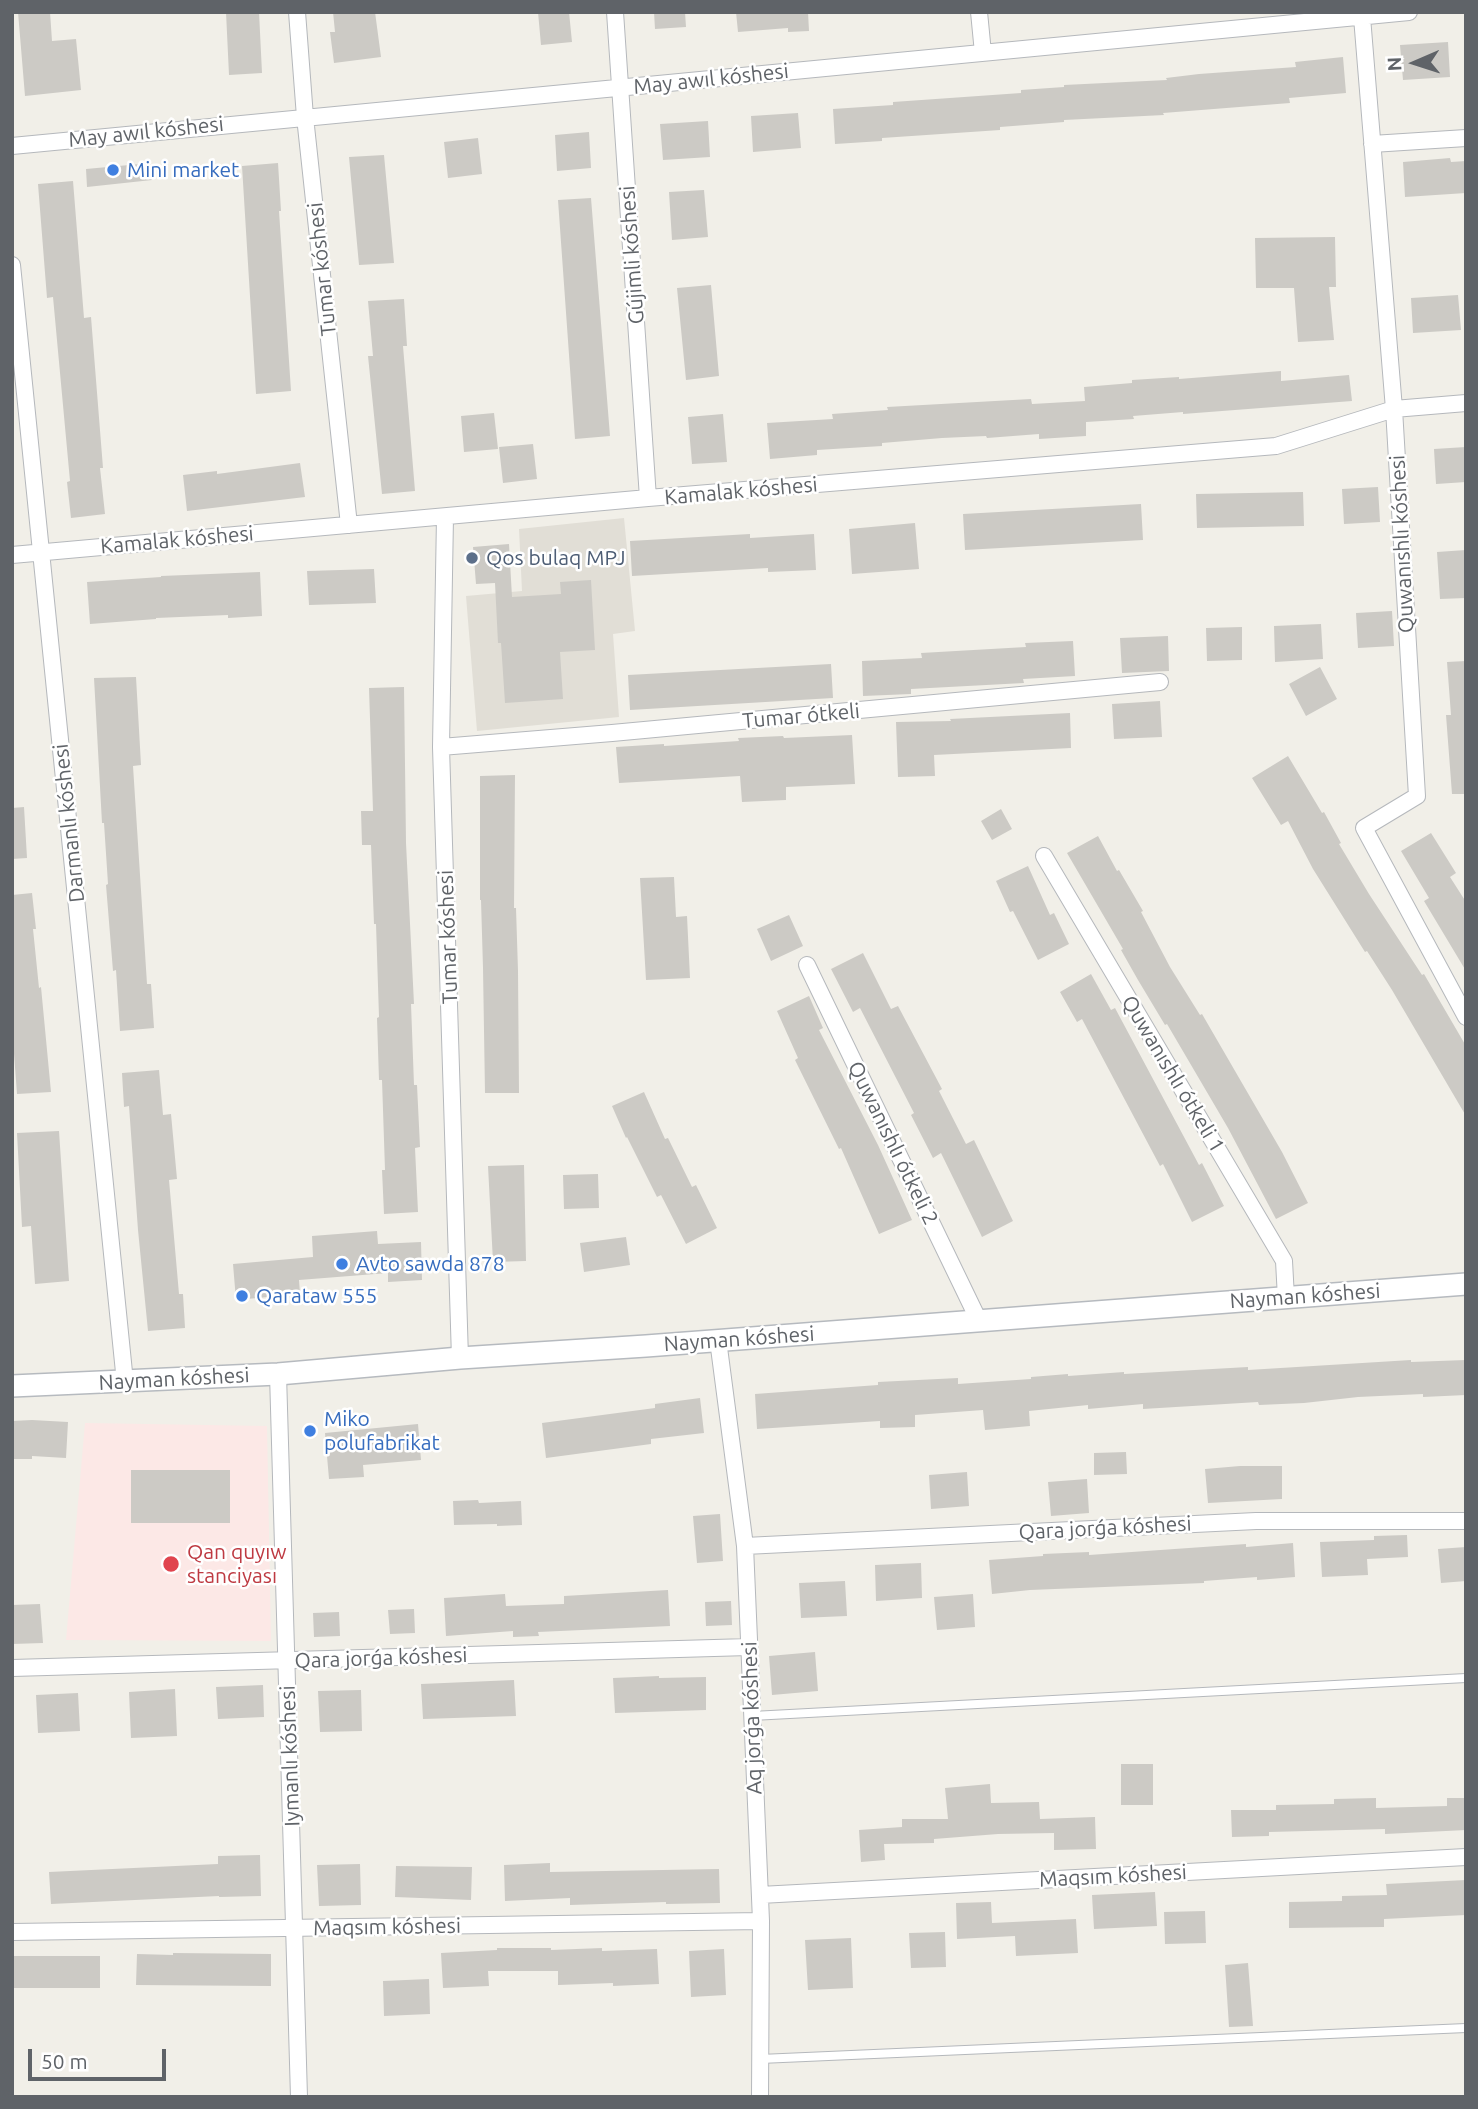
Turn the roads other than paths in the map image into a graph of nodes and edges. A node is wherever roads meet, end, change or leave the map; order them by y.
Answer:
1 (297, 12) edge
2 (615, 12) edge
3 (979, 12) edge
4 (1228, 12) edge
5 (1409, 12) edge
6 (1362, 17) junction
7 (1229, 30) junction
8 (983, 53) junction
9 (621, 88) junction
10 (305, 117) junction
11 (1466, 138) edge
12 (1372, 144) junction
13 (12, 146) edge
14 (12, 265) edge
15 (1466, 403) edge
16 (1394, 409) junction
17 (648, 498) junction
18 (444, 517) junction
19 (349, 525) junction
20 (41, 552) junction
21 (12, 555) edge
22 (1160, 682) dead end
23 (442, 747) junction
24 (1044, 856) dead end
25 (807, 965) dead end
26 (1466, 1017) edge
27 (1466, 1284) edge
28 (1286, 1298) junction
29 (979, 1321) junction
30 (718, 1340) junction
31 (460, 1358) junction
32 (278, 1374) junction
33 (125, 1382) junction
34 (12, 1386) edge
35 (1466, 1521) edge
36 (745, 1546) junction
37 (749, 1647) junction
38 (287, 1660) junction
39 (12, 1668) edge
40 (1466, 1678) edge
41 (752, 1716) junction
42 (1466, 1857) edge
43 (760, 1895) junction
44 (761, 1921) junction
45 (295, 1928) junction
46 (12, 1932) edge
47 (1466, 2028) edge
48 (760, 2059) junction
49 (299, 2097) edge
50 (760, 2097) edge

1 - 10 street, Tumar kóshesi
2 - 9 street, Gújimli kóshesi
3 - 8 street
4 - 7 street
5 - 6 street, May awıl kóshesi
6 - 7 street, May awıl kóshesi
6 - 12 street, Quwanıshlı kóshesi
7 - 8 street, May awıl kóshesi
8 - 9 street, May awıl kóshesi
9 - 10 street, May awıl kóshesi
9 - 17 street, Gújimli kóshesi
10 - 13 street, May awıl kóshesi
10 - 19 street, Tumar kóshesi
11 - 12 street
12 - 16 street, Quwanıshlı kóshesi
14 - 20 street, Darmanlı kóshesi
15 - 16 street, Kamalak kóshesi
16 - 17 street, Kamalak kóshesi
16 - 26 street, Quwanıshlı kóshesi
17 - 18 street, Kamalak kóshesi
18 - 19 street, Kamalak kóshesi
18 - 23 street, Tumar kóshesi
19 - 20 street, Kamalak kóshesi
20 - 21 street, Kamalak kóshesi
20 - 33 street, Darmanlı kóshesi
22 - 23 street, Tumar ótkeli
23 - 31 street, Tumar kóshesi
24 - 28 street, Quwanıshlı ótkeli 1
25 - 29 street, Quwanıshlı ótkeli 2
27 - 28 main road, Nayman kóshesi
28 - 29 main road, Nayman kóshesi
29 - 30 main road, Nayman kóshesi
30 - 31 main road, Nayman kóshesi
30 - 36 street, Aq jorǵa kóshesi
31 - 32 main road, Nayman kóshesi
32 - 33 main road, Nayman kóshesi
32 - 38 street, Iymanlı kóshesi
33 - 34 main road, Nayman kóshesi
35 - 36 street, Qara jorǵa kóshesi
36 - 37 street, Aq jorǵa kóshesi
37 - 38 street, Qara jorǵa kóshesi
37 - 41 street, Aq jorǵa kóshesi
38 - 39 street, Qara jorǵa kóshesi
38 - 45 street, Iymanlı kóshesi
40 - 41 lane
41 - 43 street, Aq jorǵa kóshesi
42 - 43 street, Maqsım kóshesi
43 - 44 street, Aq jorǵa kóshesi
44 - 45 street, Maqsım kóshesi
44 - 48 street, Aq jorǵa kóshesi
45 - 46 street, Maqsım kóshesi
45 - 49 street, Iymanlı kóshesi
47 - 48 lane
48 - 50 street, Aq jorǵa kóshesi

